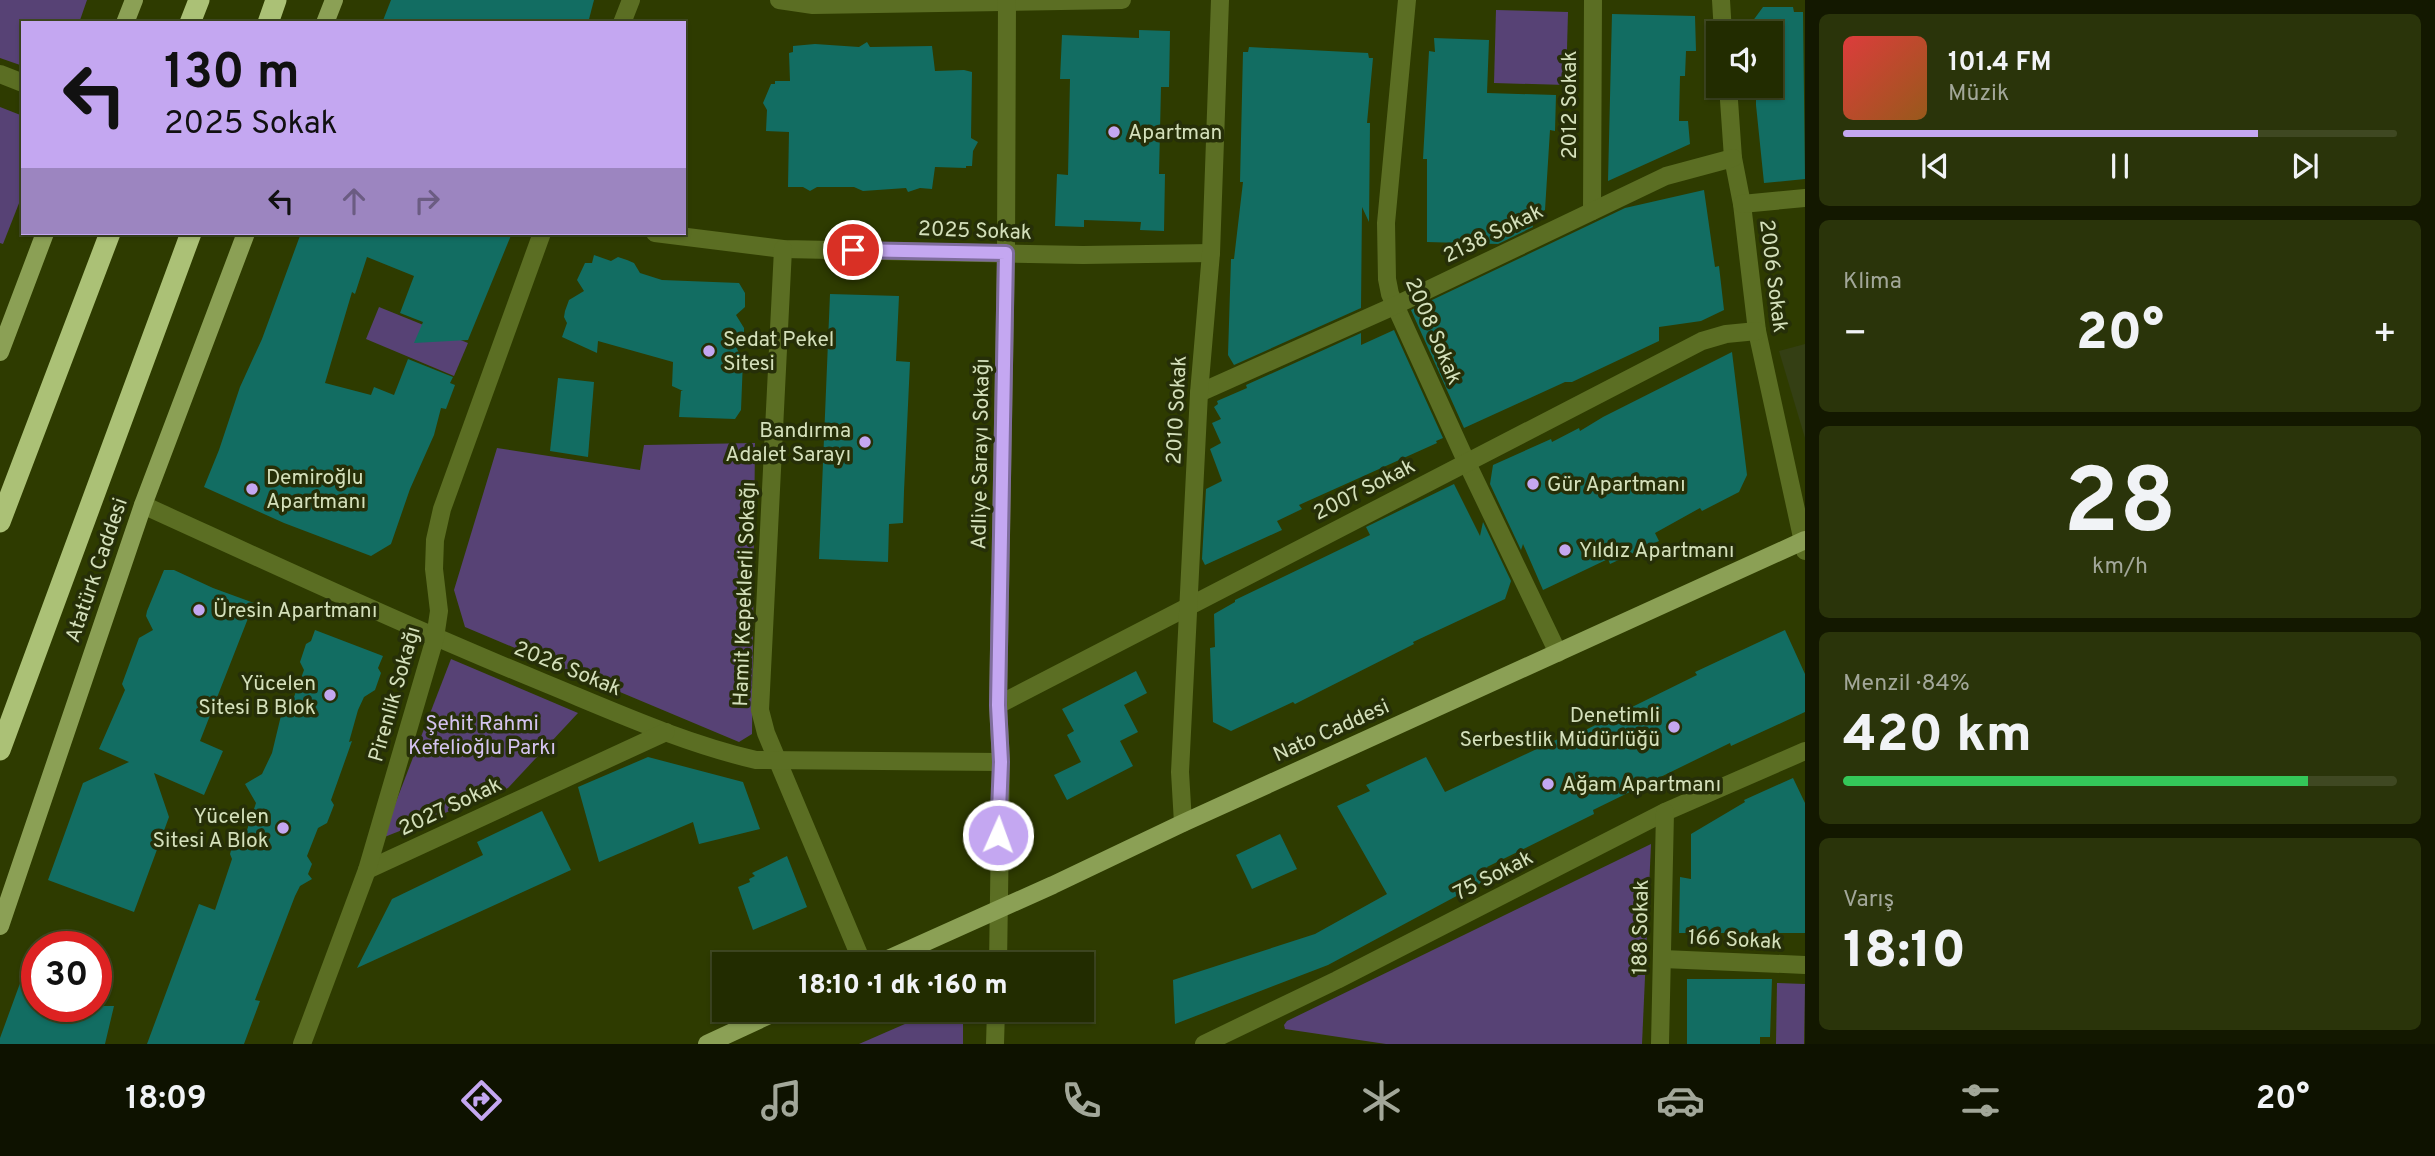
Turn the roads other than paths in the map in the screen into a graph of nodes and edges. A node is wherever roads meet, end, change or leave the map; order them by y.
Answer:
1 (134, 0) edge
2 (198, 0) edge
3 (276, 0) edge
4 (334, 0) edge
5 (631, 0) edge
6 (779, 0) edge
7 (1122, 0) edge
8 (1220, 0) edge
9 (1407, 0) edge
10 (1593, 0) edge
11 (1721, 0) edge
12 (1007, 1) edge
13 (126, 21) edge
14 (191, 21) edge
15 (269, 21) edge
16 (326, 21) edge
17 (623, 21) edge
18 (1722, 21) edge
19 (0, 74) edge
20 (21, 82) edge
21 (1729, 98) edge
22 (1733, 158) junction
23 (1805, 198) edge
24 (1742, 204) junction
25 (1592, 211) junction
26 (44, 235) edge
27 (109, 235) edge
28 (190, 235) edge
29 (245, 235) edge
30 (541, 235) edge
31 (671, 235) edge
32 (783, 249) junction
33 (1006, 253) junction
34 (1211, 253) junction
35 (1394, 306) junction
36 (1757, 331) junction
37 (0, 352) edge
38 (1199, 393) junction
39 (1466, 461) junction
40 (144, 505) junction
41 (0, 522) edge
42 (1804, 545) edge
43 (1189, 605) junction
44 (435, 638) junction
45 (1558, 653) junction
46 (998, 705) junction
47 (666, 732) junction
48 (0, 750) edge
49 (1805, 751) edge
50 (779, 759) junction
51 (1001, 762) junction
52 (1665, 812) junction
53 (1182, 822) junction
54 (367, 870) junction
55 (999, 909) junction
56 (0, 926) edge
57 (858, 952) edge
58 (904, 952) edge
59 (998, 952) edge
60 (1663, 959) junction
61 (1805, 965) edge
62 (754, 1022) edge
63 (996, 1022) edge
64 (302, 1044) edge
65 (707, 1044) edge
66 (995, 1044) edge
67 (1204, 1044) edge
68 (1660, 1044) edge

1 - 13 main road
2 - 14 highway
3 - 15 highway
4 - 16 main road
5 - 17 street
6 - 12 street
7 - 12 street
8 - 34 street, 2010 Sokak
9 - 35 street, 2008 Sokak
10 - 25 street, 2012 Sokak
11 - 18 street
12 - 33 street, Adliye Sarayı Sokağı
19 - 20 street
21 - 22 street, 2006 Sokak
22 - 24 street, 2006 Sokak
22 - 25 street, 2138 Sokak
23 - 24 street
24 - 36 street, 2006 Sokak
25 - 35 street, 2138 Sokak
26 - 37 main road
27 - 41 highway
28 - 48 highway, Atatürk Caddesi
29 - 40 main road, Atatürk Caddesi
30 - 44 street, Pirenlik Sokağı
31 - 32 street, 2025 Sokak
32 - 33 street, 2025 Sokak
32 - 50 street, Hamit Kepeklerli Sokağı
33 - 34 street, 2025 Sokak
33 - 46 street, Adliye Sarayı Sokağı
34 - 38 street, 2010 Sokak
35 - 38 street, 2138 Sokak
35 - 39 street, 2008 Sokak
36 - 39 street, 2007 Sokak
36 - 42 street, 2006 Sokak
38 - 43 street, 2010 Sokak
39 - 43 street, 2007 Sokak
39 - 45 street, 2008 Sokak
40 - 44 street, 2026 Sokak
40 - 56 main road, Atatürk Caddesi
42 - 45 main road, Nato Caddesi
43 - 46 street, 2007 Sokak
43 - 53 street, 2010 Sokak
44 - 47 street, 2026 Sokak
44 - 54 street, Pirenlik Sokağı
45 - 53 main road, Nato Caddesi
46 - 51 street, Adliye Sarayı Sokağı
47 - 50 street, 2026 Sokak
47 - 54 street, 2027 Sokak
49 - 52 street, 75 Sokak
50 - 51 street, 2026 Sokak
50 - 57 street, Hamit Kepeklerli Sokağı
51 - 55 street, Adliye Sarayı Sokağı
52 - 60 street, 188 Sokak
52 - 67 street, 75 Sokak
53 - 55 main road, Nato Caddesi
54 - 64 street, Pirenlik Sokağı
55 - 58 main road, Nato Caddesi
55 - 59 street, Adliye Sarayı Sokağı
60 - 61 street, 166 Sokak
60 - 68 street, 188 Sokak
62 - 65 main road
63 - 66 street

